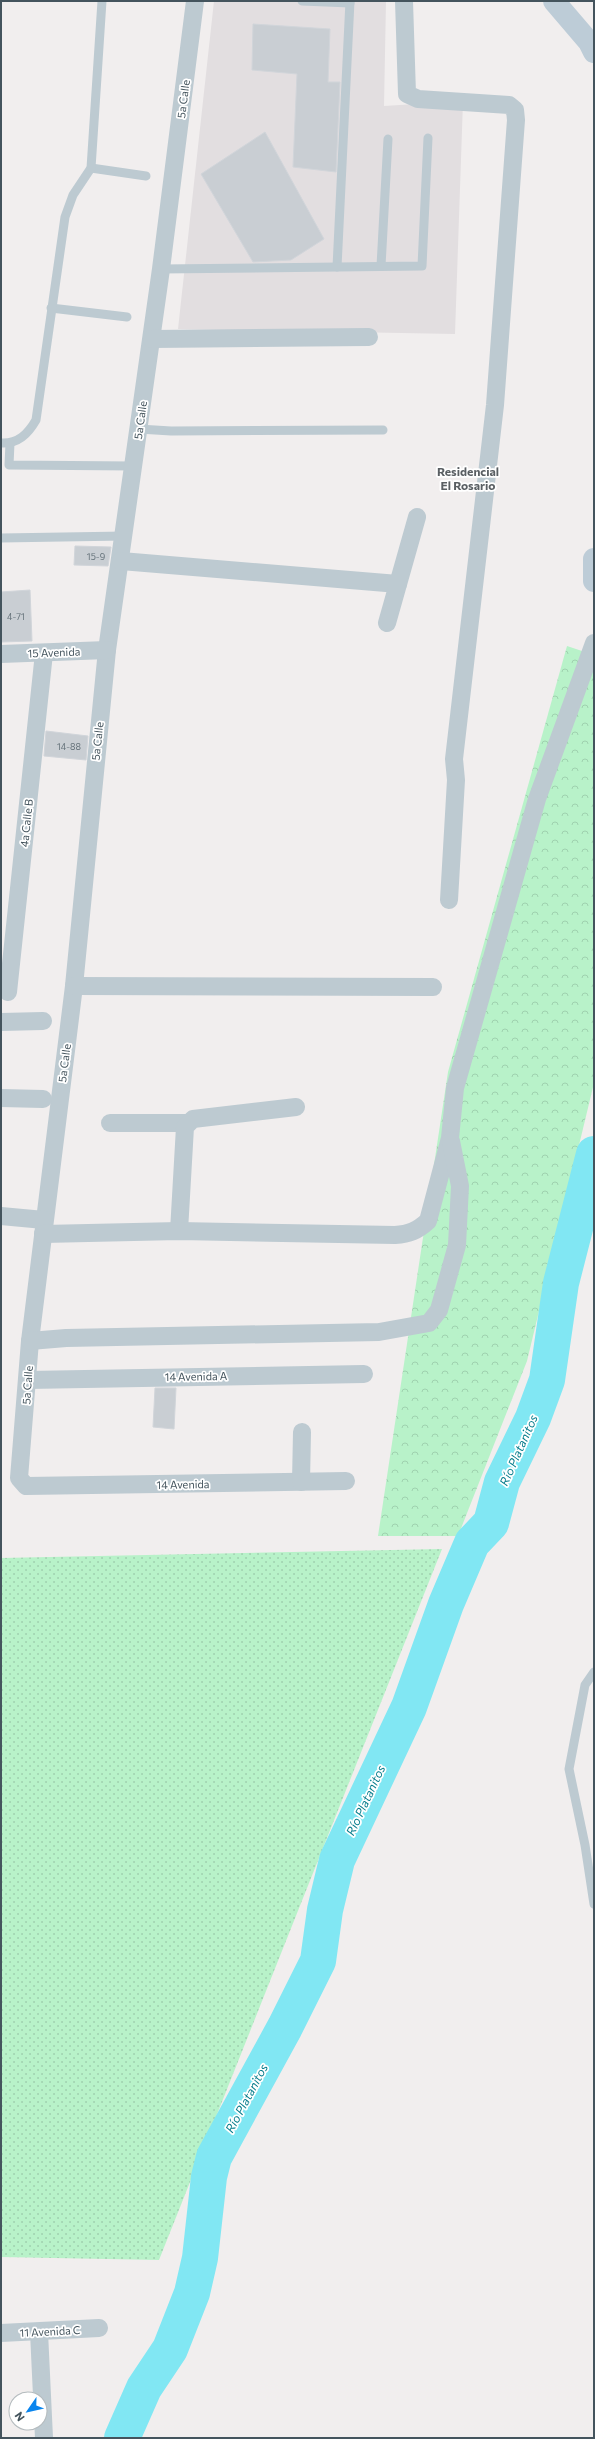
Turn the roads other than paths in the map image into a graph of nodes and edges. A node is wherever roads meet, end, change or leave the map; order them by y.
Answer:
1 (102, 1) edge
2 (195, 1) edge
3 (302, 1) edge
4 (404, 1) edge
5 (350, 2) edge
6 (555, 2) edge
7 (594, 52) edge
8 (388, 138) dead end
9 (428, 138) dead end
10 (91, 168) junction
11 (146, 176) dead end
12 (381, 266) junction
13 (336, 267) junction
14 (161, 269) junction
15 (51, 308) junction
16 (127, 317) dead end
17 (368, 337) dead end
18 (152, 339) junction
19 (139, 430) junction
20 (383, 430) dead end
21 (5, 443) edge
22 (133, 466) junction
23 (417, 517) dead end
24 (125, 536) junction
25 (1, 538) edge
26 (594, 559) edge
27 (121, 561) junction
28 (594, 581) edge
29 (398, 584) junction
30 (387, 623) dead end
31 (594, 643) edge
32 (107, 650) junction
33 (44, 653) junction
34 (1, 654) edge
35 (450, 900) dead end
36 (74, 986) junction
37 (433, 986) dead end
38 (8, 992) dead end
39 (44, 1021) dead end
40 (1, 1022) edge
41 (1, 1098) edge
42 (43, 1099) dead end
43 (296, 1107) dead end
44 (110, 1122) dead end
45 (188, 1123) junction
46 (450, 1138) junction
47 (1, 1216) edge
48 (44, 1227) junction
49 (179, 1231) junction
50 (30, 1341) junction
51 (364, 1374) dead end
52 (28, 1380) junction
53 (302, 1432) dead end
54 (346, 1481) dead end
55 (302, 1482) junction
56 (22, 1483) joint
57 (594, 1672) edge
58 (594, 1904) edge
59 (99, 2328) dead end
60 (39, 2332) junction
61 (1, 2333) edge
62 (44, 2438) edge

1 - 10 lane
2 - 14 street, 5a Calle
3 - 5 lane
4 - 35 street
5 - 13 lane
6 - 7 main road
8 - 12 lane
9 - 12 lane
10 - 11 lane
10 - 15 lane
12 - 13 lane
13 - 14 lane
14 - 18 street, 5a Calle
15 - 16 lane
15 - 21 lane
17 - 18 street
18 - 19 street, 5a Calle
19 - 20 lane
19 - 22 street, 5a Calle
21 - 22 lane
22 - 24 street, 5a Calle
23 - 29 street
24 - 25 lane
24 - 27 street, 5a Calle
26 - 28 main road
27 - 29 street
27 - 32 street, 5a Calle
29 - 30 street
31 - 46 street
32 - 33 street, 15 Avenida
32 - 36 street, 5a Calle
33 - 34 street, 15 Avenida
33 - 38 street, 4a Calle B
36 - 37 street
36 - 48 street, 5a Calle
39 - 40 street
41 - 42 street
43 - 45 street
44 - 45 street
45 - 49 street
46 - 49 street
46 - 50 street
47 - 48 street
48 - 49 street
48 - 50 street, 5a Calle
50 - 52 street, 5a Calle
51 - 52 street, 14 Avenida A
52 - 56 street, 5a Calle
53 - 55 street
54 - 55 street, 14 Avenida
55 - 56 street, 14 Avenida
57 - 58 lane
59 - 60 street, 11 Avenida C
60 - 61 street, 11 Avenida C
60 - 62 street

